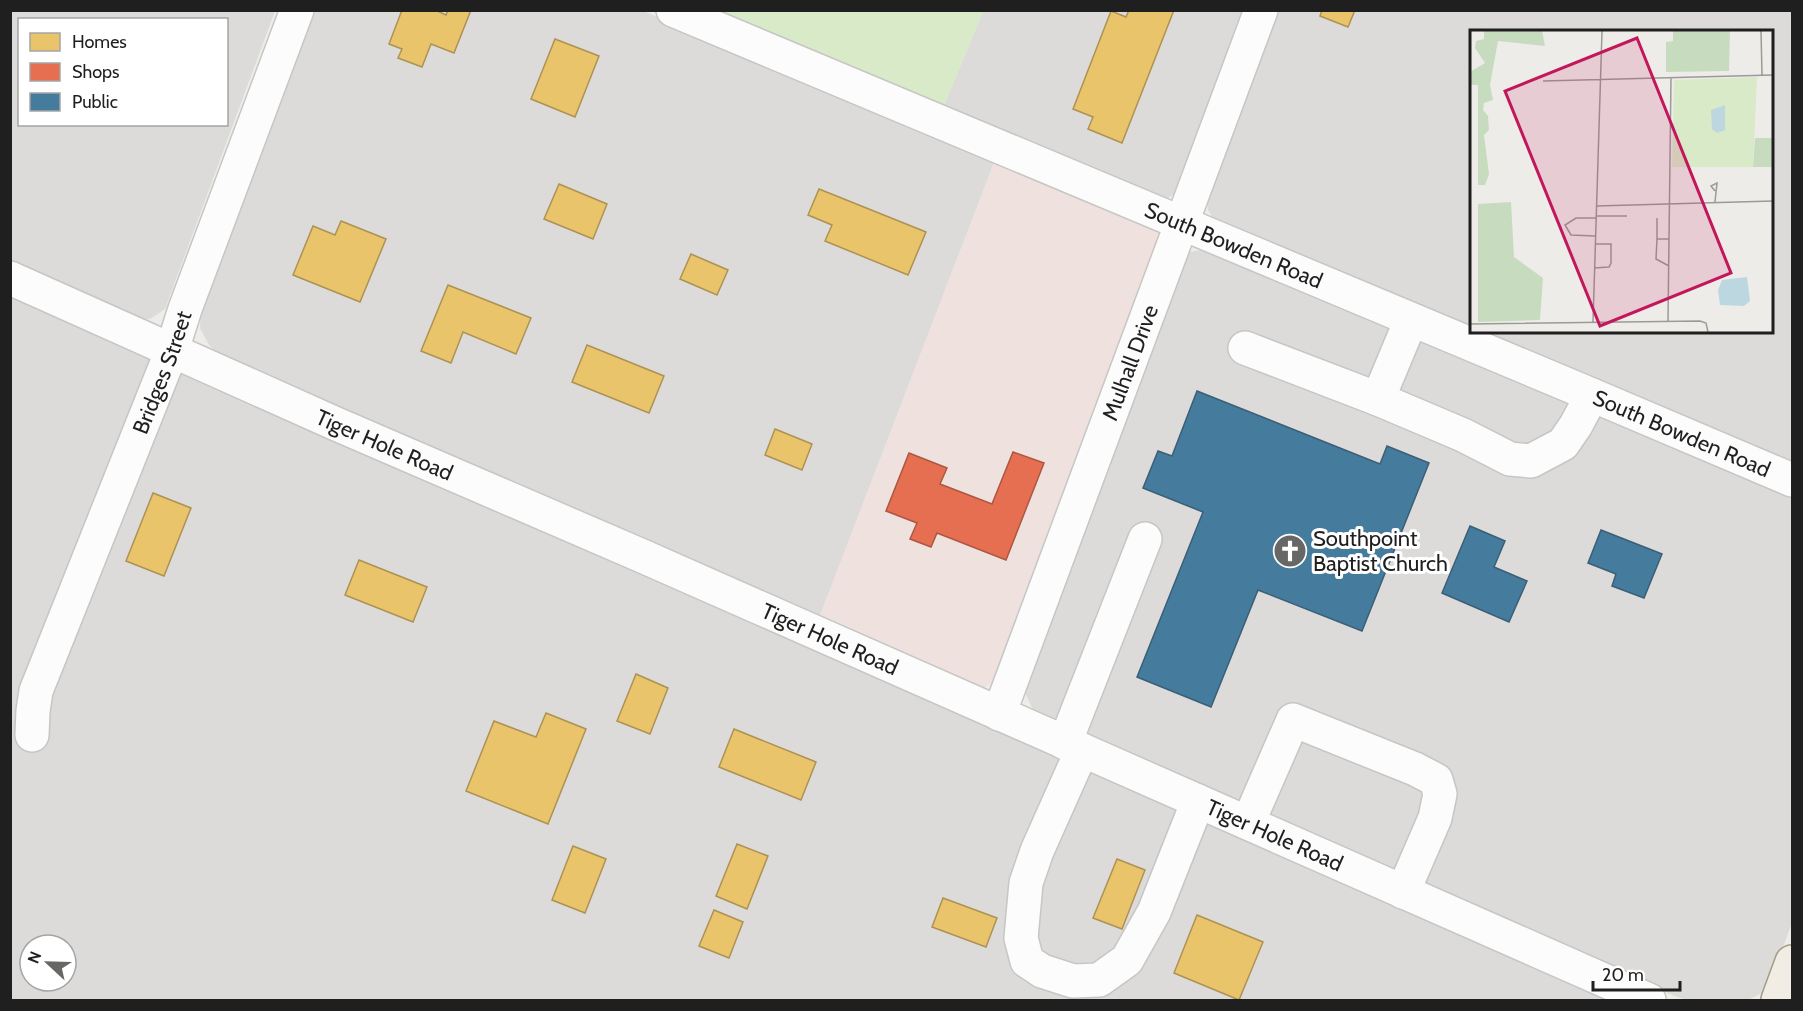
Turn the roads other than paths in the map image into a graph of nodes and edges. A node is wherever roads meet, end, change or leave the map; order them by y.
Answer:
1 (297, 10) edge
2 (673, 10) edge
3 (1261, 10) edge
4 (1182, 223) junction
5 (10, 278) edge
6 (1411, 320) junction
7 (1245, 348) dead end
8 (172, 350) junction
9 (1592, 395) junction
10 (1378, 399) junction
11 (1792, 480) edge
12 (1145, 539) dead end
13 (999, 714) junction
14 (32, 735) dead end
15 (1074, 747) junction
16 (1198, 801) junction
17 (1248, 823) junction
18 (1403, 892) junction
19 (1792, 962) edge
20 (1648, 1000) edge
21 (1778, 1000) edge

1 - 8 street, Bridges Street
2 - 4 street, South Bowden Road
3 - 4 street, Mulhall Drive
4 - 6 street, South Bowden Road
4 - 13 street, Mulhall Drive
5 - 8 street, Tiger Hole Road
6 - 9 street, South Bowden Road
6 - 10 street
7 - 10 street
8 - 13 street, Tiger Hole Road
8 - 14 street, Bridges Street
9 - 10 street
9 - 11 street, South Bowden Road
12 - 15 street
13 - 15 street, Tiger Hole Road
15 - 16 street, Tiger Hole Road
15 - 16 street
16 - 17 street, Tiger Hole Road
17 - 18 street, Tiger Hole Road
17 - 18 street
18 - 20 street, Tiger Hole Road
19 - 21 main road

